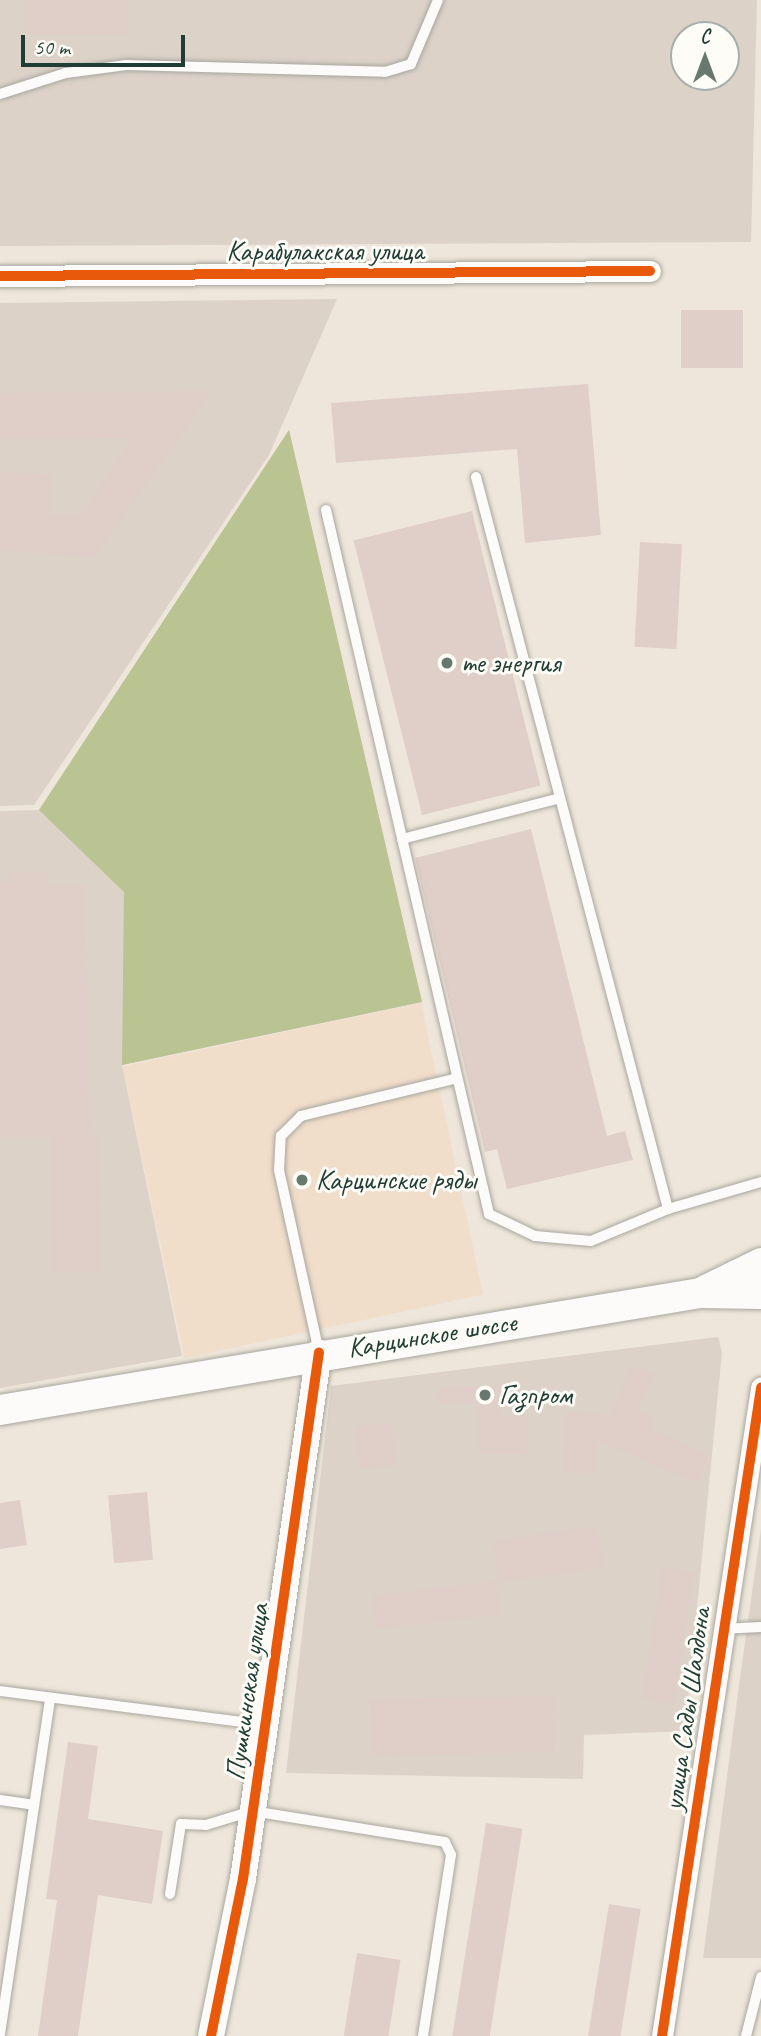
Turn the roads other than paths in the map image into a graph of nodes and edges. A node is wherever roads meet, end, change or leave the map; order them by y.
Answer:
1 (438, 0) edge
2 (0, 94) edge
3 (650, 271) dead end
4 (0, 276) edge
5 (476, 478) dead end
6 (326, 510) dead end
7 (560, 798) junction
8 (402, 839) junction
9 (454, 1079) junction
10 (761, 1182) edge
11 (668, 1209) junction
12 (761, 1263) edge
13 (700, 1293) junction
14 (761, 1294) edge
15 (319, 1352) junction
16 (761, 1388) edge
17 (0, 1410) edge
18 (761, 1627) edge
19 (721, 1629) junction
20 (0, 1691) edge
21 (50, 1698) junction
22 (265, 1725) junction
23 (0, 1800) edge
24 (34, 1805) junction
25 (253, 1811) junction
26 (170, 1894) dead end
27 (761, 1977) edge
28 (761, 2028) edge
29 (747, 2031) edge
30 (0, 2034) edge
31 (211, 2036) edge
32 (423, 2036) edge
33 (662, 2036) edge

1 - 2 lane
3 - 4 street, Карабулакская улица
5 - 7 lane
6 - 8 lane
7 - 8 lane
7 - 11 lane
8 - 9 lane
9 - 11 lane
9 - 15 lane
10 - 11 lane
12 - 13 main road, Карцинское шоссе
13 - 14 main road, Карцинское шоссе
13 - 15 main road, Карцинское шоссе
15 - 17 main road, Карцинское шоссе
15 - 22 street, Пушкинская улица
16 - 19 street, улица Сады Шалдона
18 - 19 lane
19 - 33 street, улица Сады Шалдона
20 - 21 lane
21 - 22 lane
21 - 24 lane
22 - 25 street, Пушкинская улица
23 - 24 lane
24 - 30 lane
25 - 26 lane
25 - 31 street, Пушкинская улица
25 - 32 lane
27 - 29 lane
28 - 29 lane

